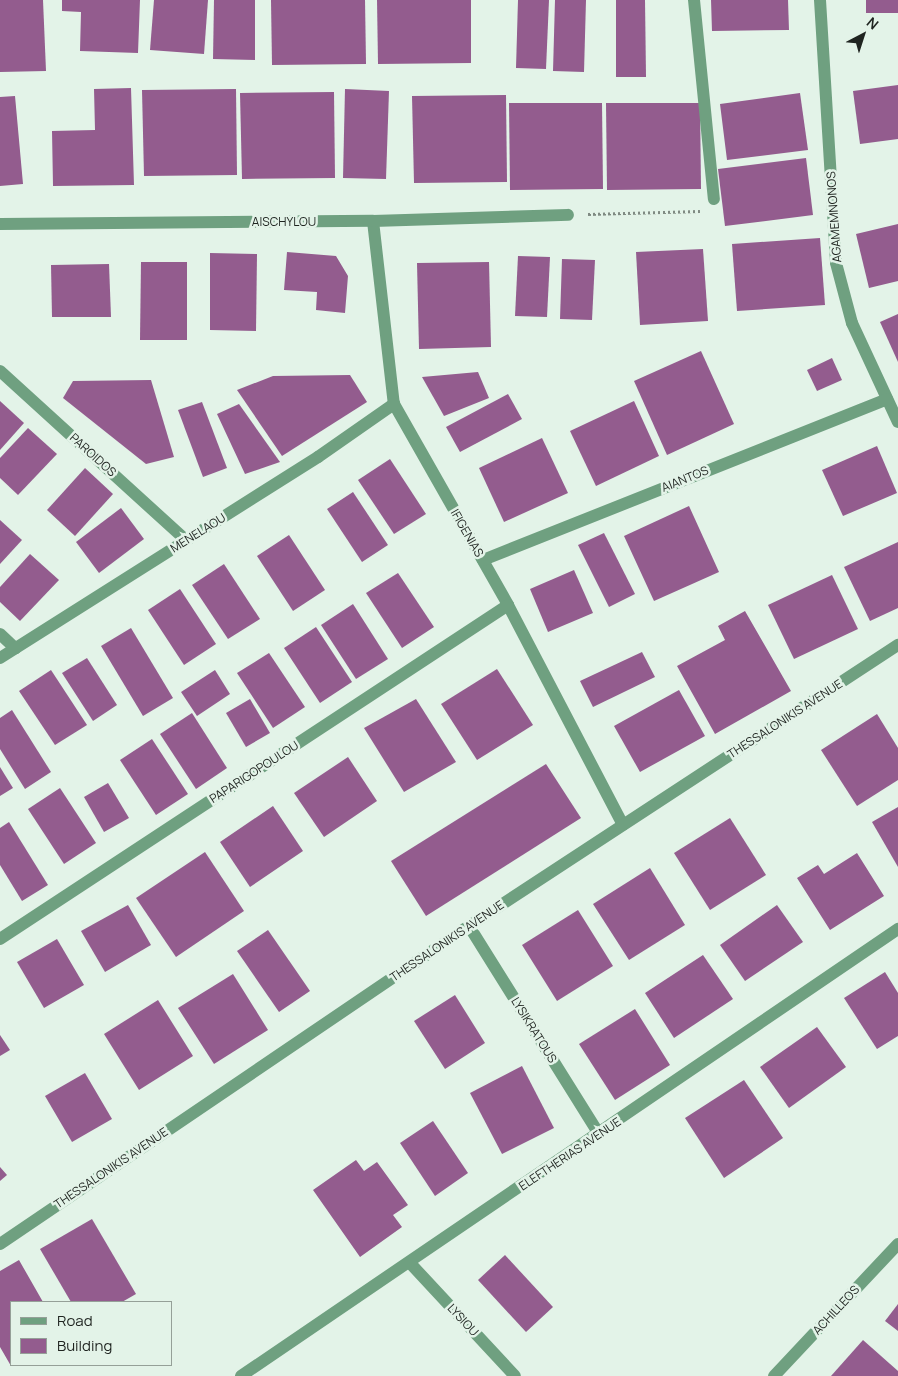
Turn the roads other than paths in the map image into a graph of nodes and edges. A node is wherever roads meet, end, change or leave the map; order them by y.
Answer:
1 (694, 0) edge
2 (820, 0) edge
3 (714, 199) dead end
4 (568, 215) road end
5 (373, 221) junction
6 (0, 224) edge
7 (0, 371) edge
8 (887, 399) junction
9 (394, 404) junction
10 (898, 422) edge
11 (186, 540) junction
12 (483, 560) junction
13 (508, 605) junction
14 (0, 634) edge
15 (898, 645) edge
16 (15, 648) junction
17 (0, 658) edge
18 (624, 825) junction
19 (469, 926) junction
20 (898, 929) edge
21 (0, 939) edge
22 (599, 1134) junction
23 (0, 1244) edge
24 (898, 1244) edge
25 (410, 1263) junction
26 (241, 1376) edge
27 (516, 1376) edge
28 (774, 1376) edge

1 - 3 street
2 - 8 street, AGAMEMNONOS
4 - 5 street, AISCHYLOU
5 - 6 street, AISCHYLOU
5 - 9 street, IFIGENIAS
7 - 11 street, PAROIDOS
8 - 10 street, AGAMEMNONOS
8 - 12 street, AIANTOS
9 - 11 street, MENELAOU
9 - 12 street, IFIGENIAS
11 - 16 street, MENELAOU
12 - 13 street, IFIGENIAS
13 - 18 street, IFIGENIAS
13 - 21 street, PAPARIGOPOULOU
14 - 16 street
15 - 18 street, THESSALONIKIS AVENUE
16 - 17 street, MENELAOU
18 - 19 street, THESSALONIKIS AVENUE
19 - 22 street, LYSIKRATOUS
19 - 23 street, THESSALONIKIS AVENUE
20 - 22 street, ELEFTHERIAS AVENUE
22 - 25 street, ELEFTHERIAS AVENUE
24 - 28 street, ACHILLEOS
25 - 26 street, ELEFTHERIAS AVENUE
25 - 27 street, LYSIOU

